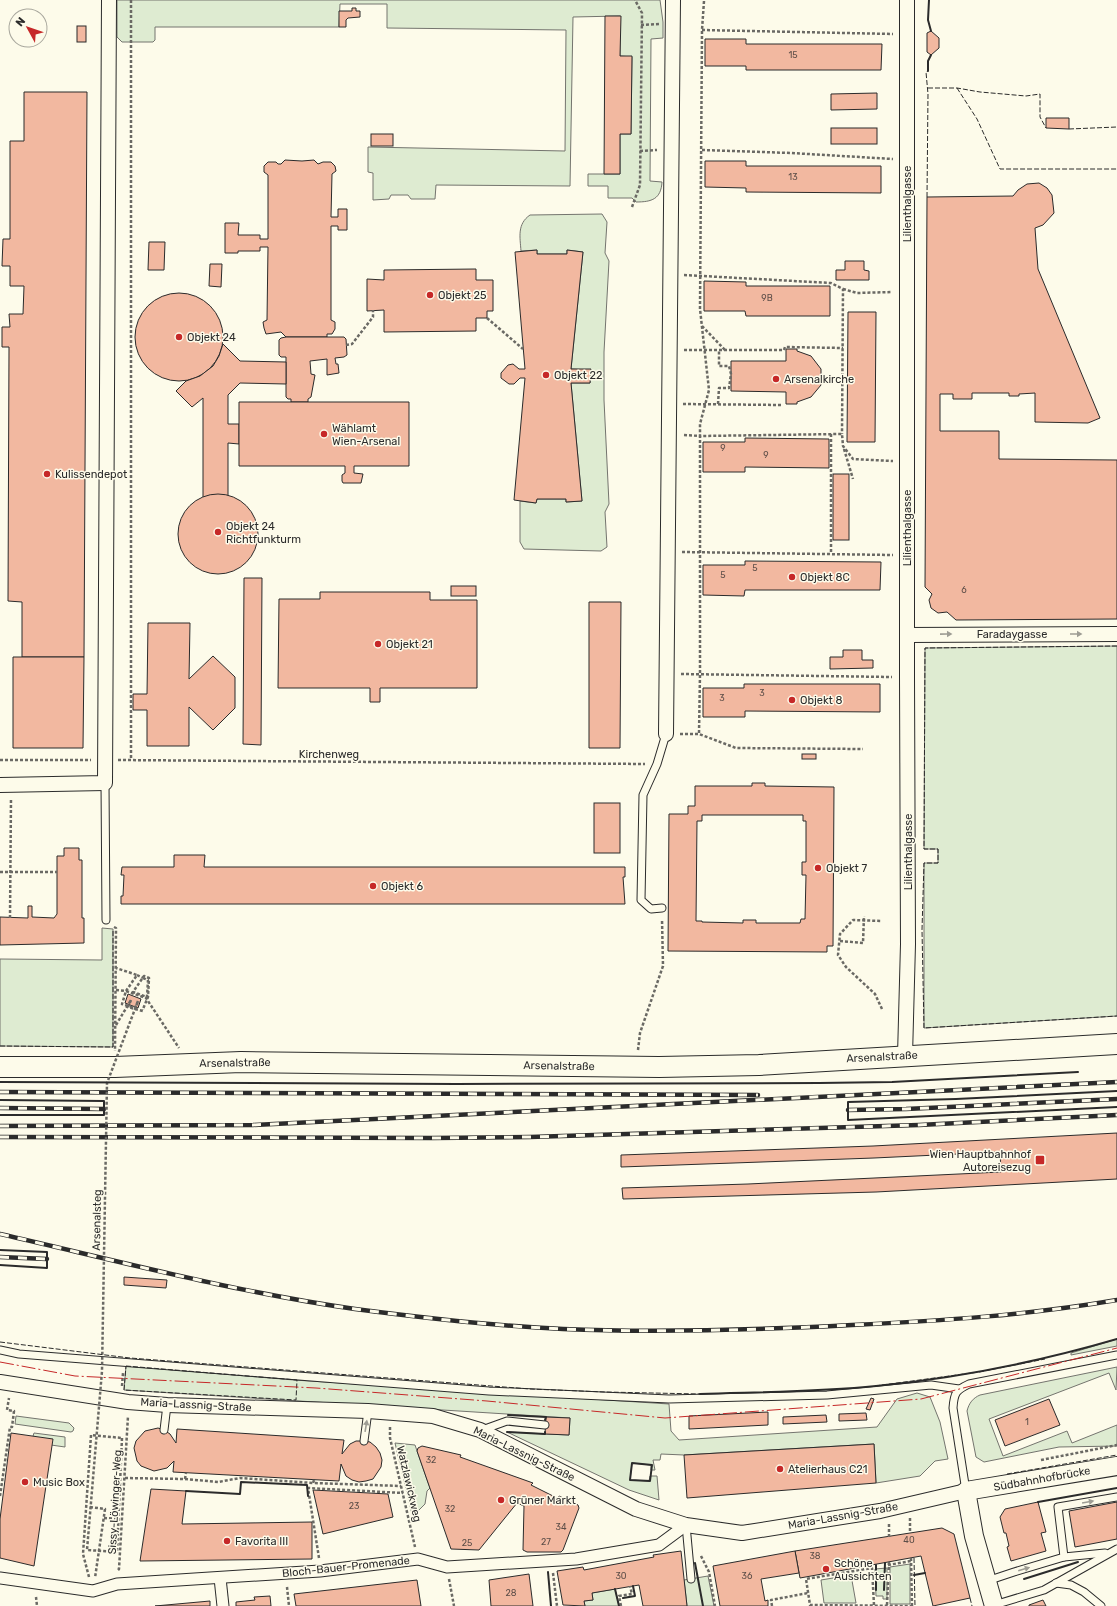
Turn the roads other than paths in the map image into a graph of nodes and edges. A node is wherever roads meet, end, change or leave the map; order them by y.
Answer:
1 (109, 0) edge
2 (673, 0) edge
3 (907, 0) edge
4 (1117, 634) edge
5 (907, 635) junction
6 (666, 734) joint
7 (105, 783) junction
8 (6, 785) edge
9 (662, 908) road end
10 (106, 920) road end
11 (1117, 1044) edge
12 (905, 1056) junction
13 (0, 1067) edge
14 (0, 1350) edge
15 (1117, 1355) edge
16 (6, 1382) edge
17 (959, 1389) junction
18 (166, 1405) junction
19 (368, 1411) junction
20 (545, 1425) dead end
21 (164, 1430) dead end
22 (480, 1430) junction
23 (364, 1440) dead end
24 (1117, 1466) edge
25 (966, 1491) junction
26 (1117, 1496) edge
27 (686, 1525) junction
28 (1117, 1549) edge
29 (1108, 1553) junction
30 (1064, 1558) junction
31 (0, 1578) edge
32 (220, 1578) junction
33 (691, 1579) dead end
34 (987, 1582) junction
35 (1056, 1583) junction
36 (223, 1606) edge
37 (994, 1606) edge
38 (1101, 1606) edge

1 - 7 street
2 - 6 street
3 - 5 street, Lilienthalgasse
5 -> 4 street, Faradaygasse
5 - 12 street, Lilienthalgasse
6 - 9 lane
7 - 8 street
7 - 10 lane
11 - 12 main road, Arsenalstraße
12 - 13 main road, Arsenalstraße
14 - 17 lane
15 - 17 lane
16 - 18 street, Maria-Lassnig-Straße
17 - 25 lane
18 - 19 street, Maria-Lassnig-Straße
18 - 21 lane
19 - 22 street, Maria-Lassnig-Straße
23 -> 19 lane
20 - 22 lane
22 - 27 street, Maria-Lassnig-Straße
24 - 25 street, Südbahnhofbrücke
25 - 27 street, Maria-Lassnig-Straße
25 - 34 street
30 -> 26 lane
27 - 32 street, Bloch-Bauer-Promenade
27 - 33 lane
28 - 29 lane
29 - 30 lane
29 - 35 lane
34 -> 30 lane
31 - 32 street, Bloch-Bauer-Promenade
32 - 36 street
34 - 37 street
35 - 37 lane
35 - 38 lane

